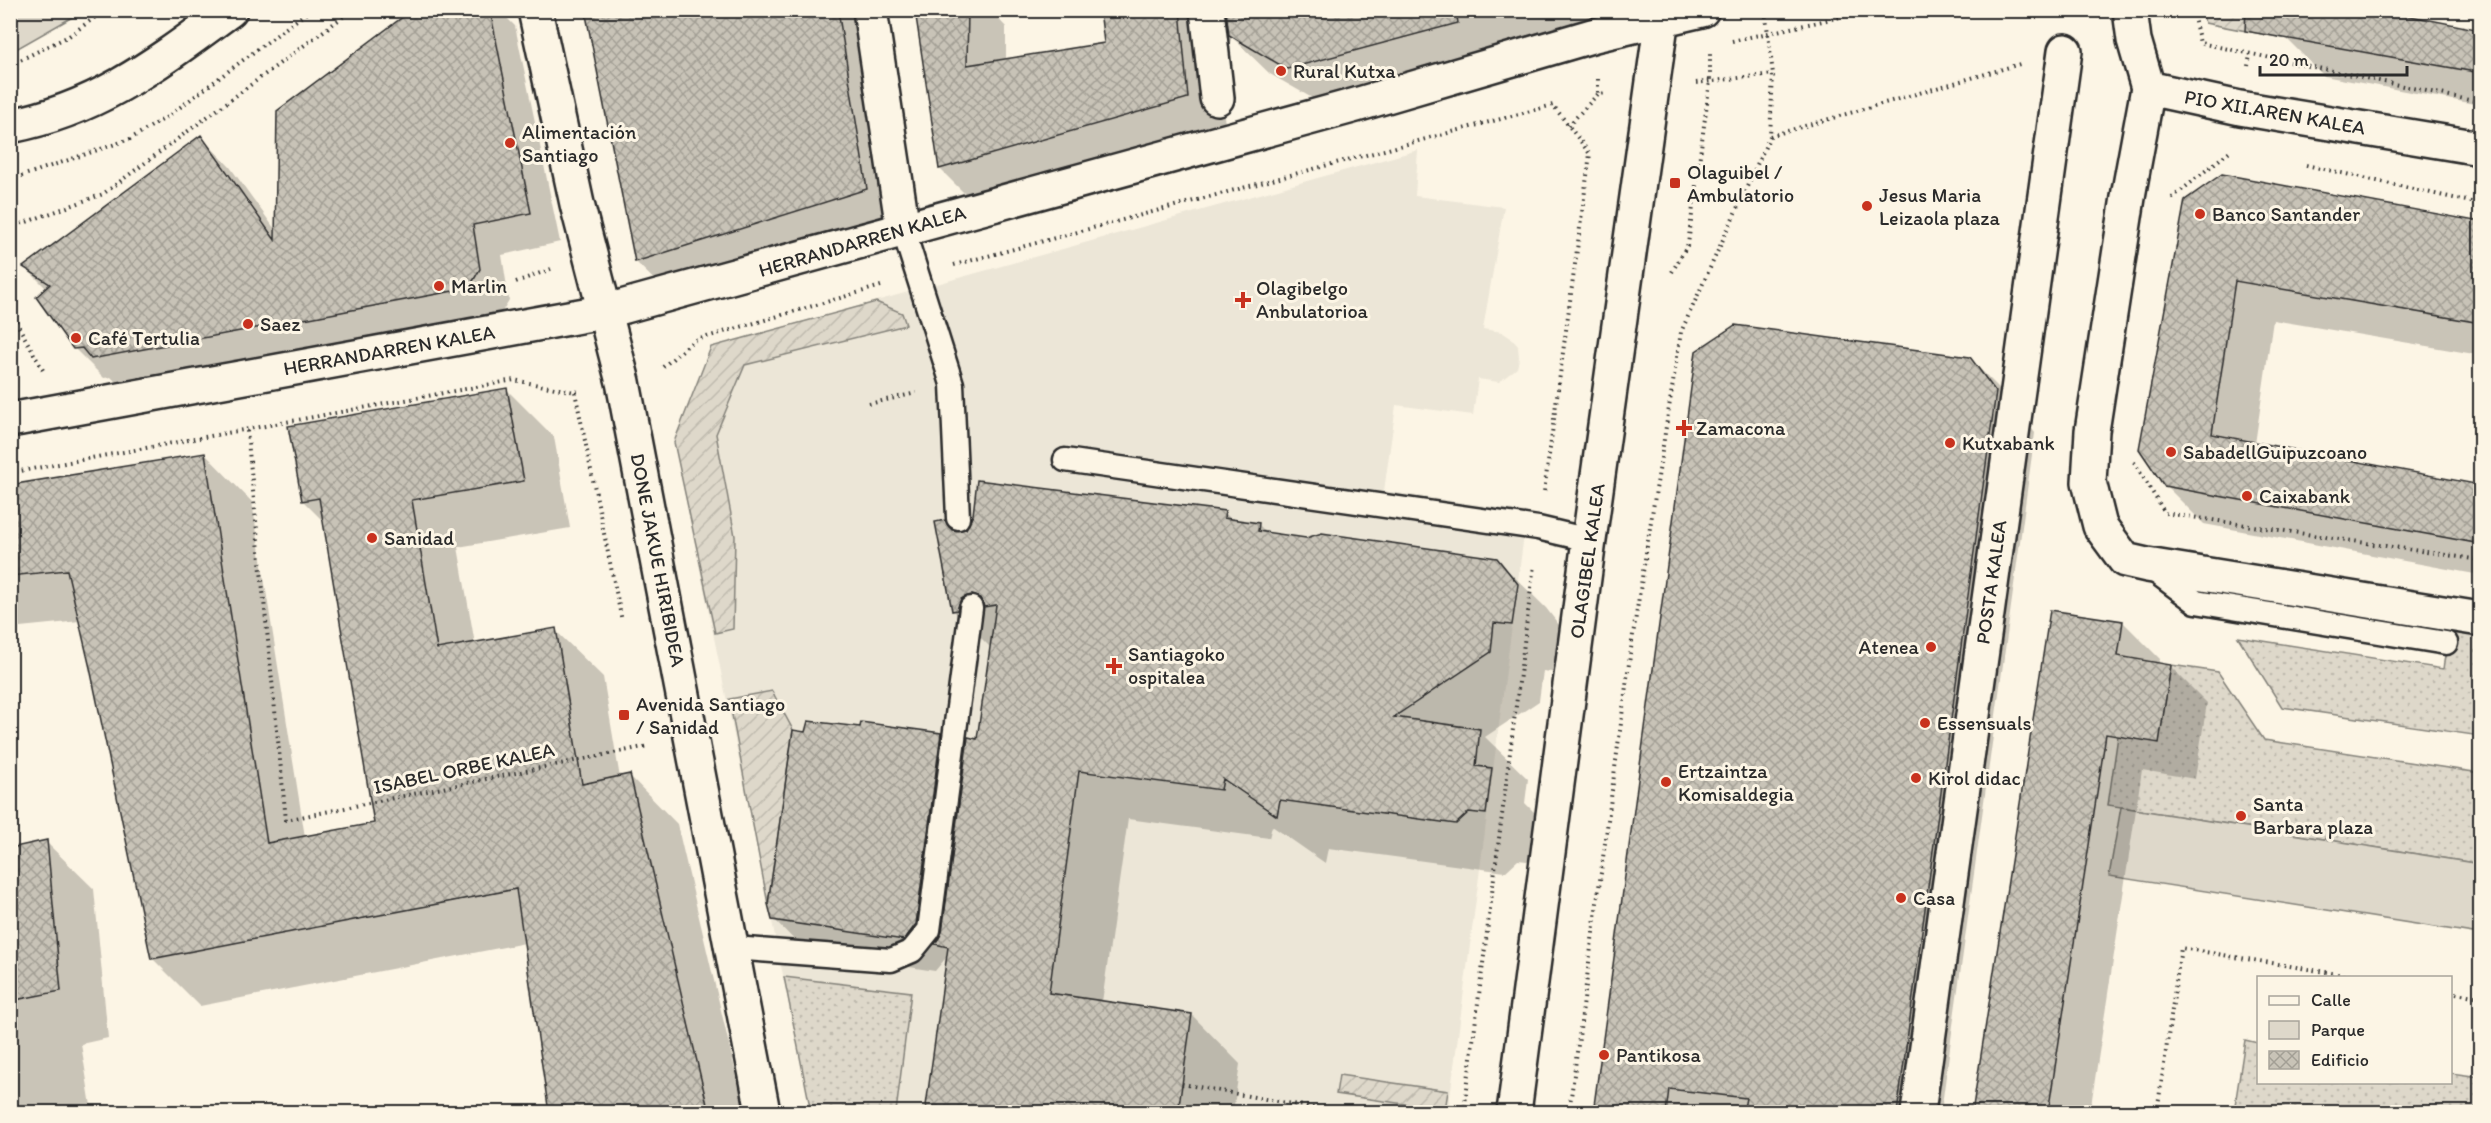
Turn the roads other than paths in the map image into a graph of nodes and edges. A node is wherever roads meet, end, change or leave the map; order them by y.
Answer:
1 (230, 10) edge
2 (535, 10) edge
3 (870, 10) edge
4 (1207, 10) edge
5 (1702, 10) edge
6 (2130, 10) edge
7 (1662, 15) edge
8 (2065, 51) road end
9 (2148, 88) junction
10 (1217, 98) dead end
11 (10, 126) edge
12 (2481, 148) edge
13 (903, 230) junction
14 (607, 311) junction
15 (10, 420) edge
16 (1065, 460) dead end
17 (958, 518) dead end
18 (1589, 540) junction
19 (2147, 566) junction
20 (971, 608) dead end
21 (2481, 619) edge
22 (2446, 643) dead end
23 (733, 948) junction
24 (763, 1113) edge
25 (1514, 1113) edge
26 (1918, 1113) edge

1 - 11 main road
2 - 14 main road, DONE JAKUE HIRIBIDEA
3 - 13 main road
4 - 10 main road
5 - 7 main road, HERRANDARREN KALEA
6 - 9 main road
7 - 13 main road, HERRANDARREN KALEA
7 - 18 main road, OLAGIBEL KALEA
8 - 26 main road, POSTA KALEA
9 - 12 main road, PIO XII.AREN KALEA
9 - 19 main road
13 - 14 main road, HERRANDARREN KALEA
13 - 17 lane
14 - 15 main road, HERRANDARREN KALEA
14 - 23 main road, DONE JAKUE HIRIBIDEA
16 - 18 lane
18 - 25 main road, OLAGIBEL KALEA
19 - 21 main road
19 - 22 lane
20 - 23 lane
23 - 24 main road, DONE JAKUE HIRIBIDEA

